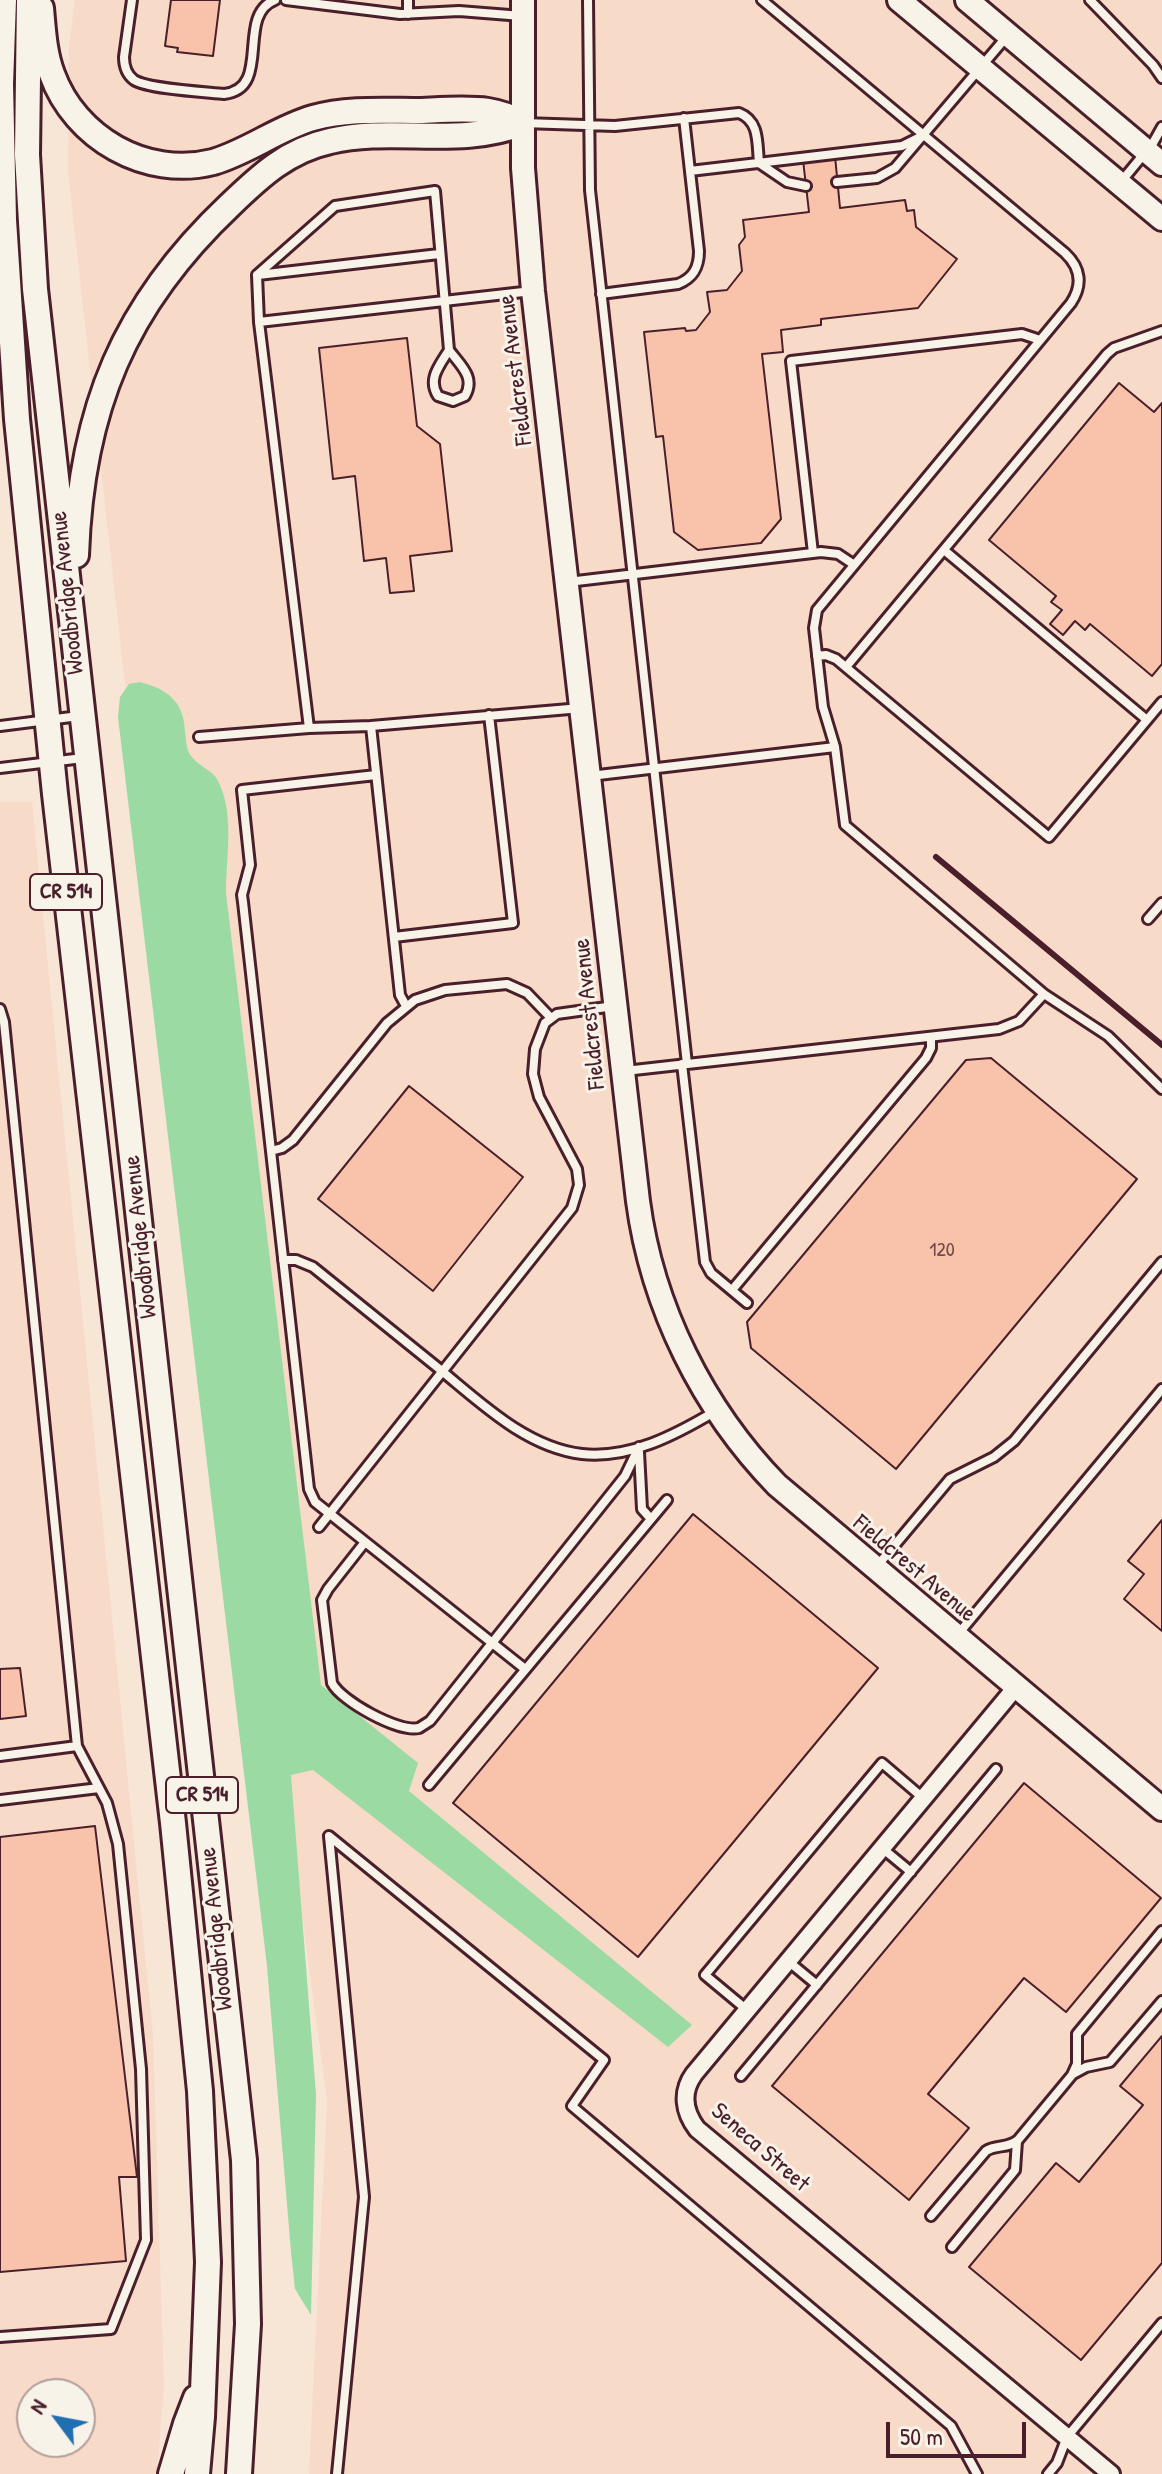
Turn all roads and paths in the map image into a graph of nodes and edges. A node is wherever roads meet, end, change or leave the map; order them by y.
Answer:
1 (4, 0) edge
2 (29, 0) edge
3 (41, 0) edge
4 (132, 0) edge
5 (275, 0) edge
6 (286, 0) edge
7 (408, 0) edge
8 (588, 0) edge
9 (762, 0) edge
10 (899, 0) edge
11 (967, 0) edge
12 (1090, 0) edge
13 (523, 8) edge
14 (408, 14) junction
15 (1009, 35) junction
16 (981, 68) junction
17 (1162, 78) edge
18 (684, 118) junction
19 (522, 123) junction
20 (587, 126) junction
21 (1162, 127) edge
22 (924, 135) junction
23 (1154, 157) edge
24 (759, 163) junction
25 (690, 171) junction
26 (837, 182) dead end
27 (1119, 184) junction
28 (806, 186) dead end
29 (1162, 219) edge
30 (439, 254) junction
31 (257, 275) junction
32 (533, 291) junction
33 (601, 294) junction
34 (0, 300) edge
35 (444, 302) junction
36 (259, 322) junction
37 (1162, 331) edge
38 (1040, 340) junction
39 (449, 350) junction
40 (17, 419) junction
41 (944, 550) junction
42 (813, 553) junction
43 (853, 564) junction
44 (633, 574) junction
45 (568, 582) junction
46 (817, 656) junction
47 (846, 667) junction
48 (77, 674) junction
49 (1162, 702) edge
50 (582, 708) junction
51 (489, 715) junction
52 (82, 716) junction
53 (49, 720) junction
54 (1147, 720) junction
55 (0, 726) edge
56 (371, 726) junction
57 (309, 728) junction
58 (199, 737) dead end
59 (835, 747) junction
60 (86, 757) junction
61 (53, 761) junction
62 (0, 768) edge
63 (654, 769) junction
64 (376, 775) junction
65 (590, 776) junction
66 (1162, 903) edge
67 (1148, 919) dead end
68 (394, 937) junction
69 (1044, 994) junction
70 (406, 1006) junction
71 (615, 1006) junction
72 (0, 1009) edge
73 (551, 1018) junction
74 (931, 1037) junction
75 (685, 1064) junction
76 (623, 1071) junction
77 (1162, 1089) edge
78 (271, 1151) junction
79 (283, 1260) junction
80 (1162, 1262) edge
81 (732, 1290) junction
82 (747, 1303) dead end
83 (443, 1372) junction
84 (1162, 1389) edge
85 (718, 1410) junction
86 (639, 1447) junction
87 (667, 1500) dead end
88 (330, 1513) junction
89 (651, 1519) junction
90 (319, 1527) dead end
91 (365, 1542) junction
92 (874, 1569) junction
93 (956, 1637) junction
94 (492, 1643) junction
95 (525, 1669) junction
96 (1016, 1687) junction
97 (77, 1746) junction
98 (0, 1756) edge
99 (996, 1769) dead end
100 (429, 1785) dead end
101 (99, 1788) junction
102 (924, 1798) junction
103 (0, 1800) edge
104 (1162, 1809) edge
105 (882, 1848) junction
106 (911, 1872) junction
107 (1162, 1931) edge
108 (788, 1961) junction
109 (817, 1985) junction
110 (1162, 2001) edge
111 (747, 2010) junction
112 (1072, 2075) junction
113 (741, 2076) dead end
114 (1018, 2140) junction
115 (931, 2216) dead end
116 (952, 2247) dead end
117 (1162, 2323) edge
118 (0, 2337) edge
119 (204, 2381) junction
120 (1067, 2437) junction
121 (171, 2474) edge
122 (197, 2474) edge
123 (239, 2474) edge
124 (337, 2474) edge
125 (977, 2474) edge
126 (1048, 2474) edge
127 (1111, 2474) edge

1 - 40 main road, Woodbridge Avenue / CR 514
2 - 48 main road, Woodbridge Avenue / CR 514
3 - 19 main road
4 - 5 lane
6 - 14 lane
7 - 14 lane
8 - 20 lane
9 - 22 lane
10 - 16 street
11 - 15 street
12 - 17 lane
13 - 14 lane
13 - 19 street, Fieldcrest Avenue
15 - 16 lane
15 - 23 street
16 - 22 lane
16 - 27 street
18 - 20 lane
18 - 24 lane
18 - 25 lane
19 - 20 lane
19 - 32 street, Fieldcrest Avenue
19 - 48 main road
20 - 33 lane
21 - 23 lane
22 - 24 lane
22 - 26 lane
22 - 38 lane
23 - 27 lane
24 - 25 lane
24 - 28 lane
25 - 33 lane
27 - 29 street
30 - 31 lane
30 - 31 lane
30 - 35 lane
31 - 36 lane
32 - 35 lane
32 - 45 street, Fieldcrest Avenue
33 - 44 lane
34 - 40 main road
35 - 36 lane
35 - 39 lane
36 - 57 lane
37 - 41 lane
38 - 42 lane
38 - 43 lane
39 - 39 lane
40 - 53 main road, Woodbridge Avenue / CR 514
41 - 47 lane
41 - 54 lane
42 - 43 lane
42 - 44 lane
43 - 46 lane
44 - 45 lane
44 - 63 lane
45 - 50 street, Fieldcrest Avenue
46 - 47 lane
46 - 59 lane
47 - 54 lane
48 - 52 main road, Woodbridge Avenue / CR 514
49 - 54 lane
50 - 51 lane
50 - 65 street, Fieldcrest Avenue
51 - 56 lane
51 - 68 lane
52 - 53 lane
52 - 60 main road, Woodbridge Avenue / CR 514
53 - 55 lane
53 - 61 main road, Woodbridge Avenue / CR 514
56 - 57 lane
56 - 64 lane
57 - 58 lane
59 - 63 lane
59 - 69 lane
60 - 61 lane
60 - 123 main road, Woodbridge Avenue / CR 514
61 - 62 lane
61 - 119 main road, Woodbridge Avenue / CR 514
63 - 65 lane
63 - 75 lane
64 - 68 lane
64 - 78 lane
65 - 71 street, Fieldcrest Avenue
66 - 67 lane
68 - 70 lane
69 - 74 lane
69 - 77 lane
70 - 73 lane
70 - 78 lane
71 - 73 lane
71 - 76 street, Fieldcrest Avenue
72 - 97 lane
73 - 83 lane
74 - 75 lane
74 - 81 lane
75 - 76 lane
75 - 81 lane
76 - 85 street, Fieldcrest Avenue
78 - 79 lane
79 - 83 lane
79 - 88 lane
80 - 92 lane
81 - 82 lane
83 - 86 lane
83 - 88 lane
84 - 93 lane
85 - 86 lane
85 - 92 street, Fieldcrest Avenue
86 - 89 lane
86 - 94 lane
87 - 89 lane
88 - 90 lane
88 - 91 lane
89 - 95 lane
91 - 94 lane
91 - 94 lane
92 - 93 street, Fieldcrest Avenue
93 - 96 street, Fieldcrest Avenue
94 - 95 lane
95 - 100 lane
96 - 102 street, Seneca Street
96 - 104 street, Fieldcrest Avenue
97 - 98 lane
97 - 101 lane
99 - 106 lane
101 - 103 lane
101 - 118 lane
102 - 105 street, Seneca Street
102 - 111 lane
105 - 106 lane
105 - 108 street, Seneca Street
106 - 109 lane
107 - 112 lane
108 - 109 lane
108 - 111 street, Seneca Street
109 - 113 lane
110 - 112 lane
111 - 120 street, Seneca Street
112 - 114 lane
114 - 115 lane
114 - 116 lane
117 - 120 lane
119 - 121 main road
119 - 122 main road, Woodbridge Avenue / CR 514
120 - 126 lane
120 - 127 street, Seneca Street
124 - 125 lane

